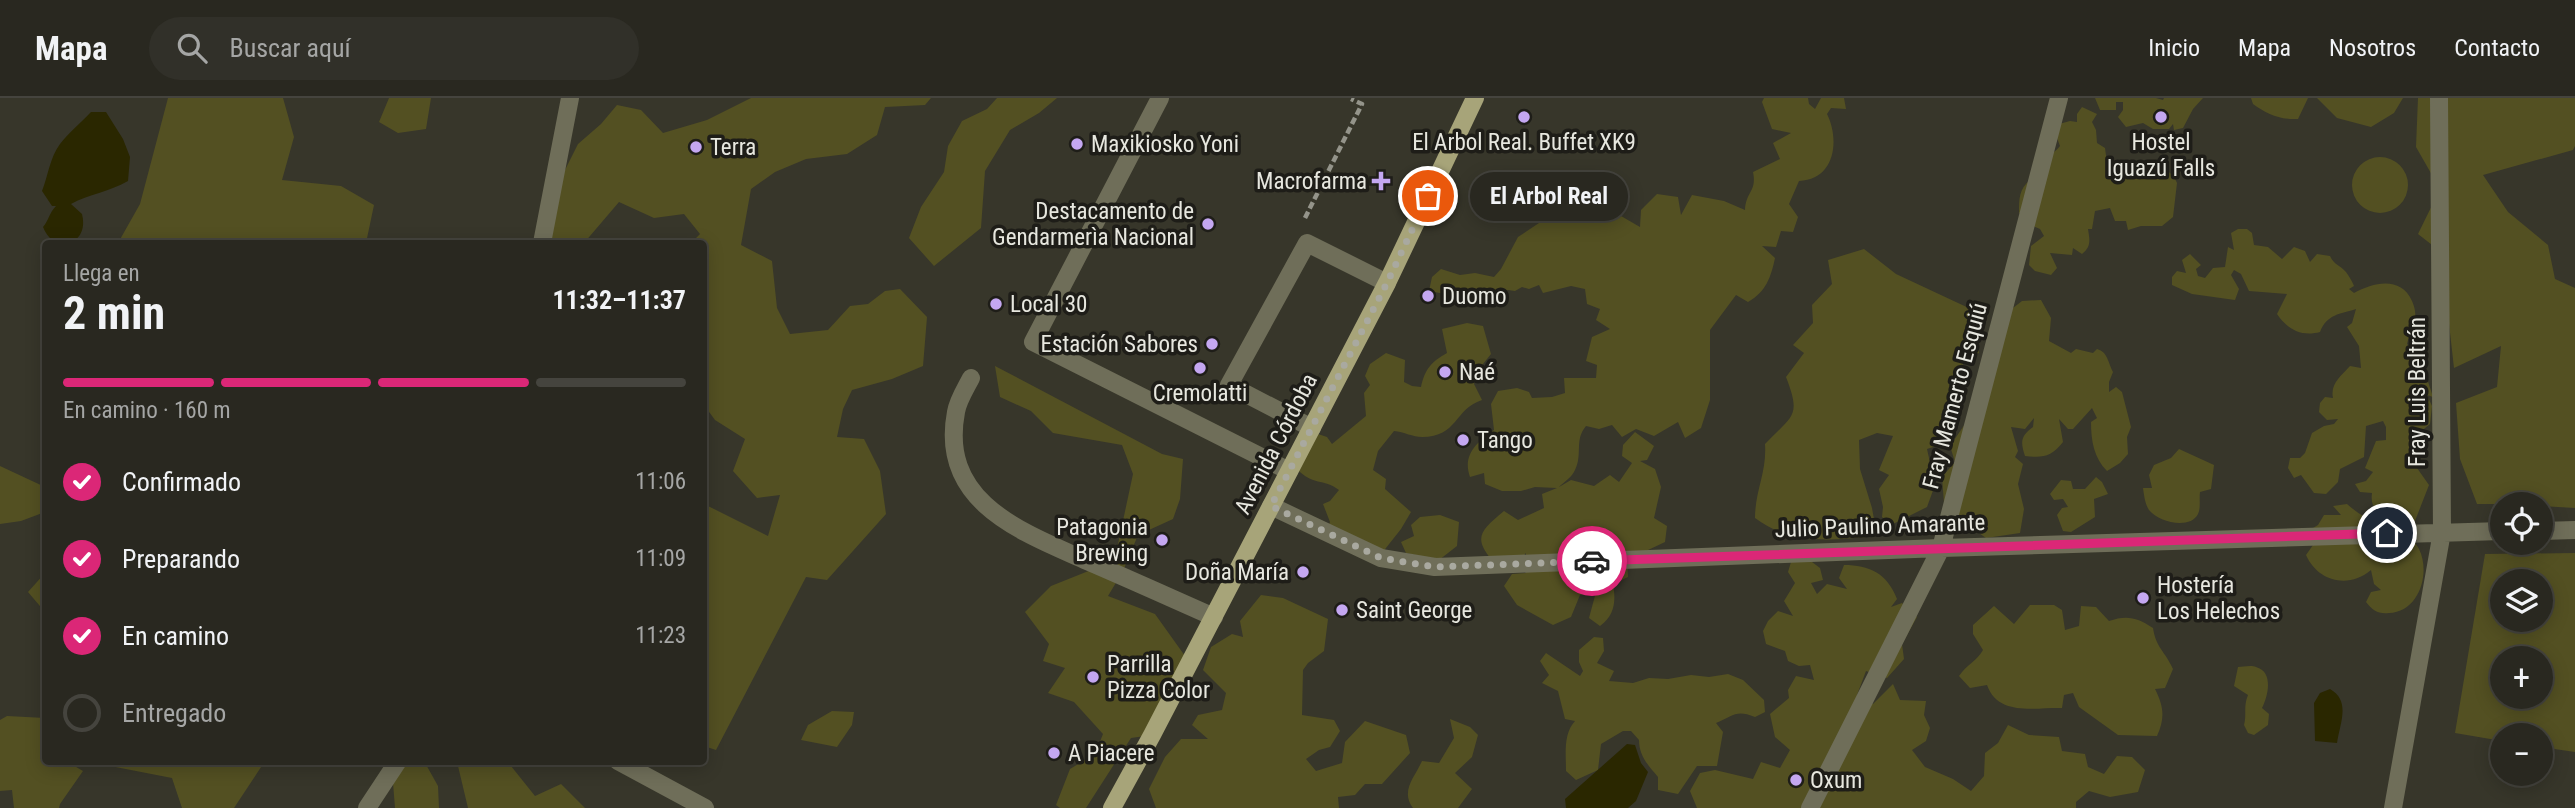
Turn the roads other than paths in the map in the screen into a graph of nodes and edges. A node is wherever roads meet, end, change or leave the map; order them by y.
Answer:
1 (570, 98) edge
2 (1160, 98) edge
3 (1475, 98) edge
4 (2059, 98) edge
5 (2440, 98) edge
6 (543, 240) edge
7 (1387, 283) junction
8 (971, 378) dead end
9 (1312, 428) junction
10 (1289, 471) junction
11 (1271, 506) junction
12 (2575, 530) edge
13 (2490, 531) edge
14 (2553, 531) edge
15 (2442, 532) junction
16 (1941, 548) junction
17 (1214, 617) junction
18 (395, 765) edge
19 (625, 765) edge
20 (367, 808) edge
21 (705, 808) edge
22 (1112, 808) edge
23 (1810, 808) edge
24 (2393, 808) edge

1 - 6 street
2 - 10 street
3 - 7 main road, Avenida Córdoba
4 - 16 street, Fray Mamerto Esquiú
5 - 15 street, Fray Luis Beltrán
7 - 9 main road, Avenida Córdoba
7 - 9 street
8 - 17 street
9 - 10 main road, Avenida Córdoba
10 - 11 main road, Avenida Córdoba
11 - 16 street, Julio Paulino Amarante
11 - 17 main road, Avenida Córdoba
12 - 14 street
13 - 15 street, Julio Paulino Amarante
15 - 16 street, Julio Paulino Amarante
15 - 24 street, Fray Luis Beltrán
16 - 23 street, Fray Mamerto Esquiú
17 - 22 main road, Avenida Córdoba
18 - 20 street
19 - 21 street

